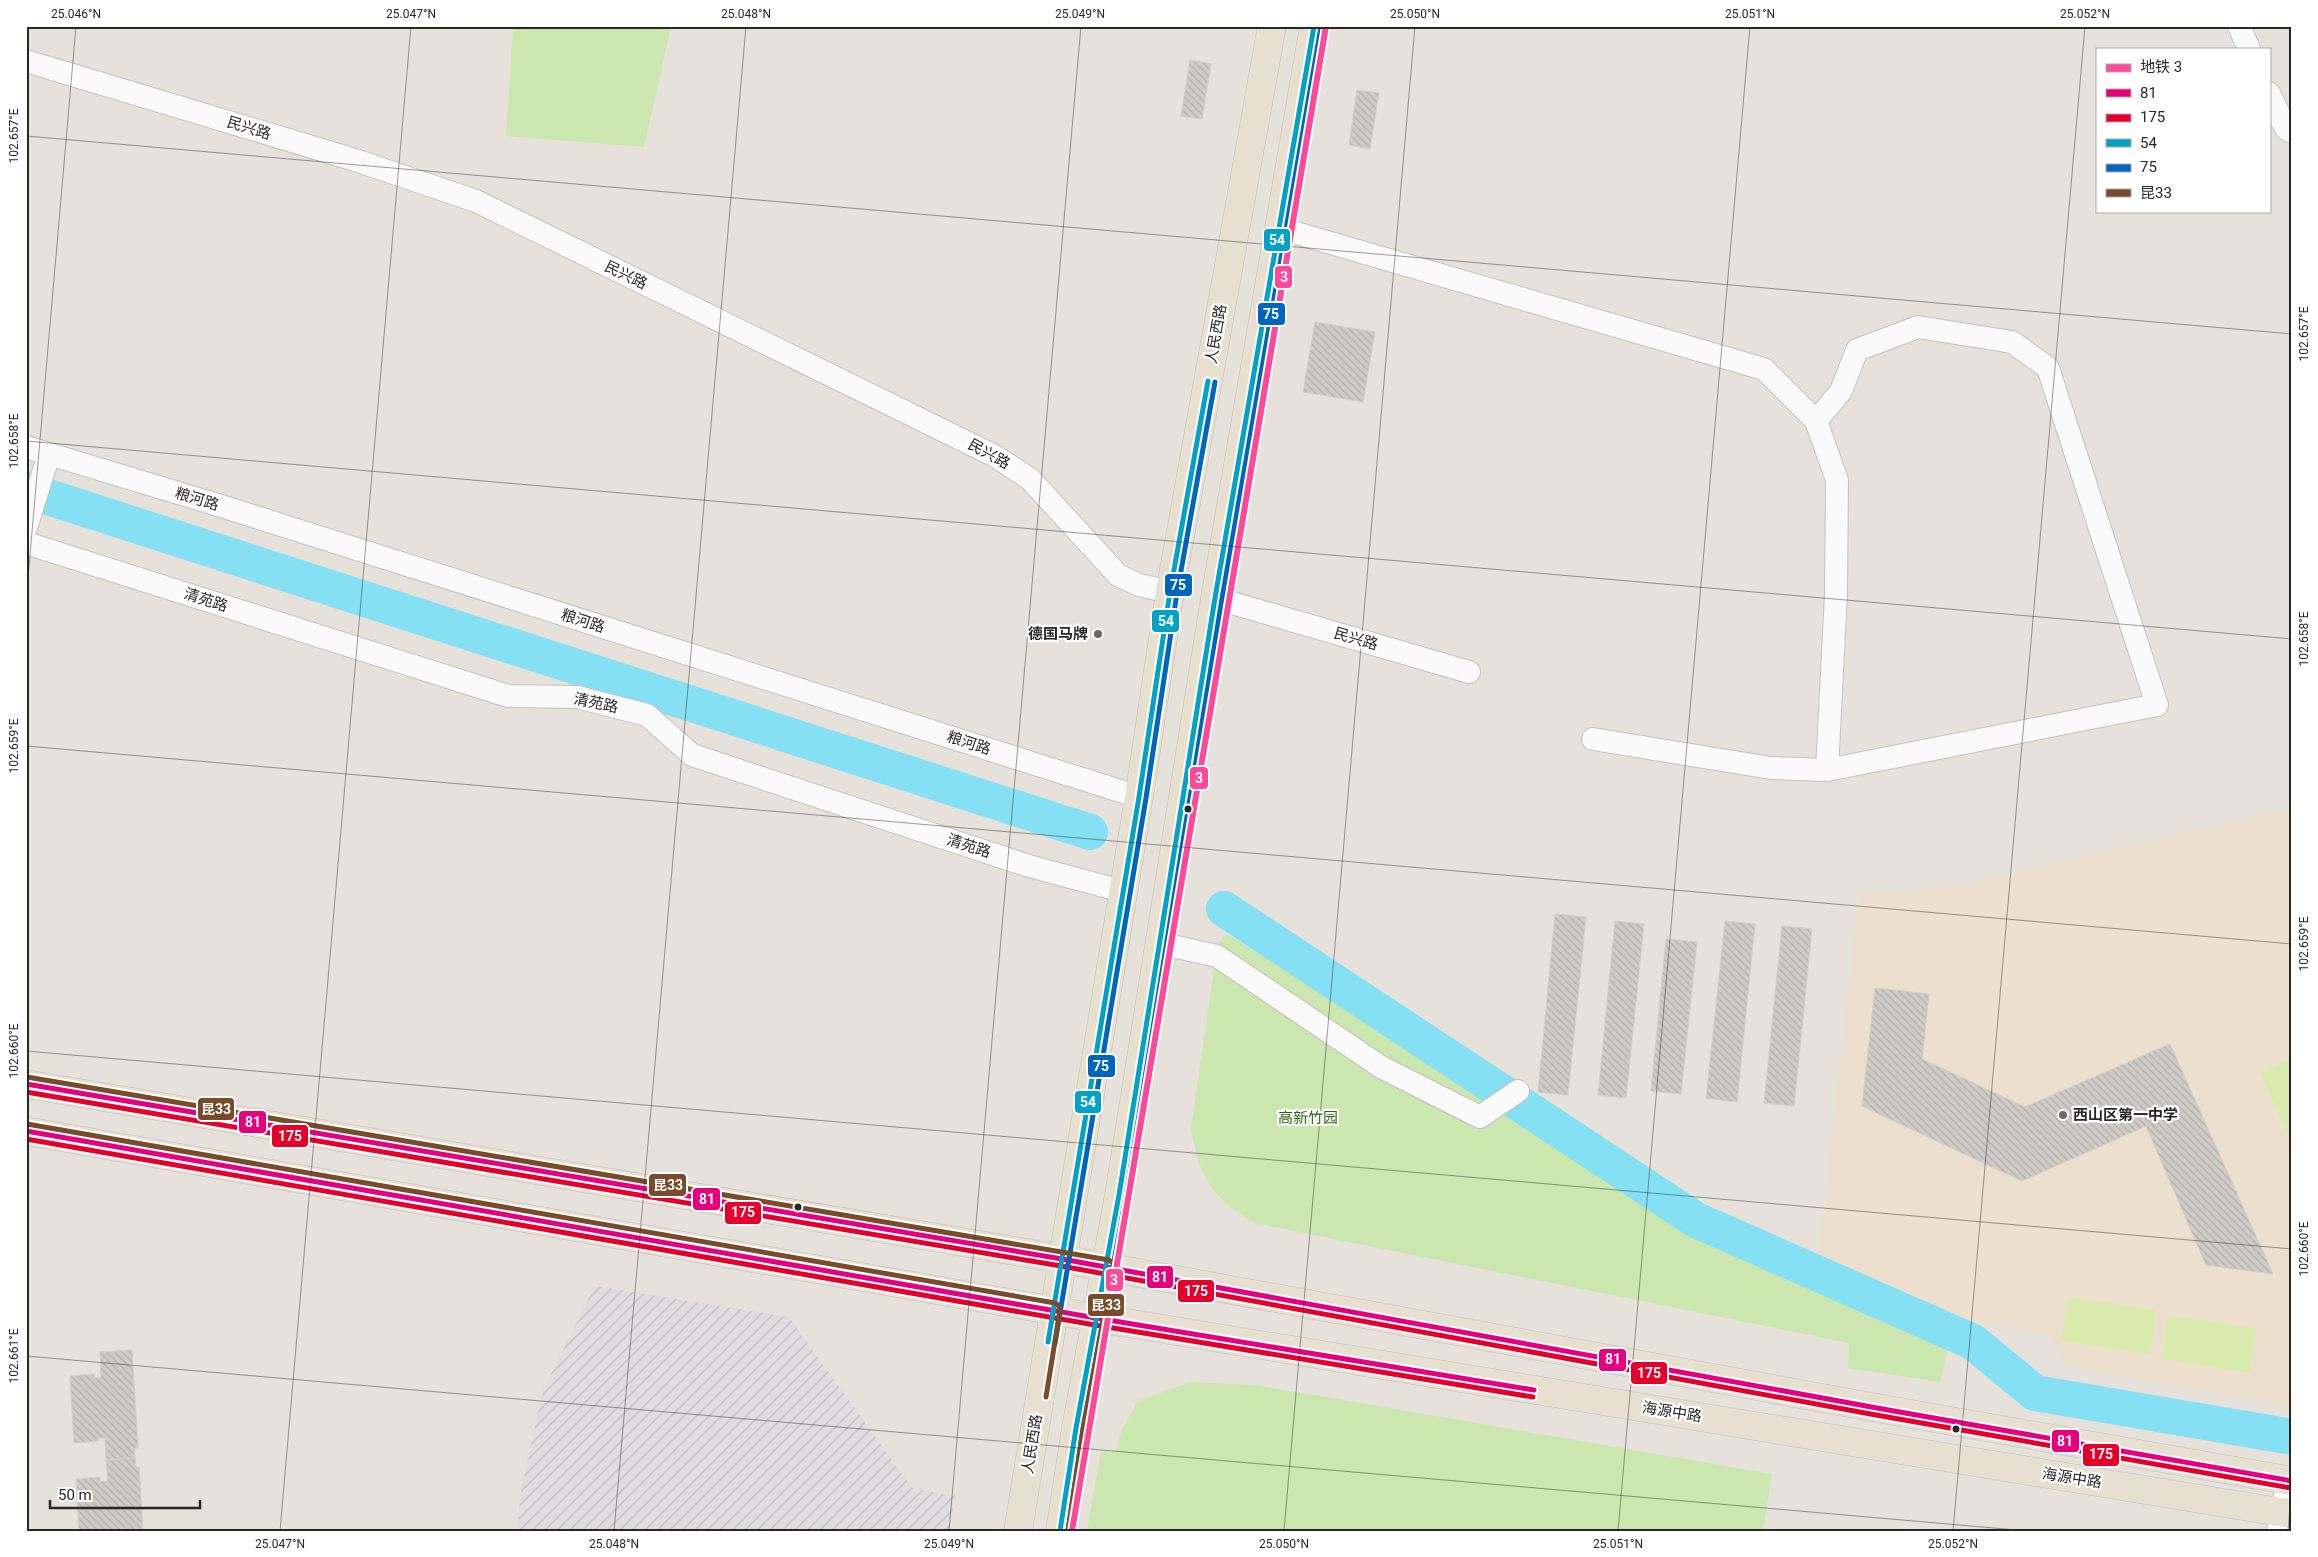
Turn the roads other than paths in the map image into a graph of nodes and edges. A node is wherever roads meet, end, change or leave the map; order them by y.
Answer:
1 (1272, 26) edge
2 (1314, 26) edge
3 (2239, 26) edge
4 (2249, 48) edge
5 (26, 61) edge
6 (2270, 95) edge
7 (2292, 132) edge
8 (1279, 228) junction
9 (1816, 421) junction
10 (26, 447) edge
11 (49, 454) junction
12 (26, 528) edge
13 (26, 543) edge
14 (1170, 592) junction
15 (1215, 598) junction
16 (1469, 672) dead end
17 (1593, 739) dead end
18 (1828, 770) junction
19 (1139, 797) junction
20 (1122, 890) junction
21 (1159, 943) junction
22 (26, 1084) edge
23 (1518, 1091) dead end
24 (26, 1131) edge
25 (1062, 1259) junction
26 (1106, 1267) junction
27 (1053, 1310) junction
28 (1096, 1318) junction
29 (2290, 1481) edge
30 (2284, 1519) edge
31 (1018, 1531) edge
32 (1060, 1531) edge

1 - 14 main road, 人民西路
2 - 8 main road
3 - 4 street
5 - 14 street, 民兴路
6 - 7 street
8 - 9 street
8 - 15 main road
9 - 18 street
9 - 18 street
10 - 11 street, 粮河路
11 - 12 street
11 - 19 street, 粮河路
13 - 20 street, 清苑路
14 - 19 main road, 人民西路
15 - 16 street, 民兴路
15 - 21 main road
17 - 18 street
19 - 20 main road, 人民西路
20 - 25 main road, 人民西路
21 - 23 street
21 - 26 main road
22 - 25 main road
24 - 27 main road, 海源中路
25 - 26 main road
25 - 27 main road, 人民西路
26 - 28 main road
26 - 29 main road
27 - 28 main road, 海源中路
27 - 31 main road, 人民西路
28 - 30 main road, 海源中路
28 - 32 main road
29 - 30 street

